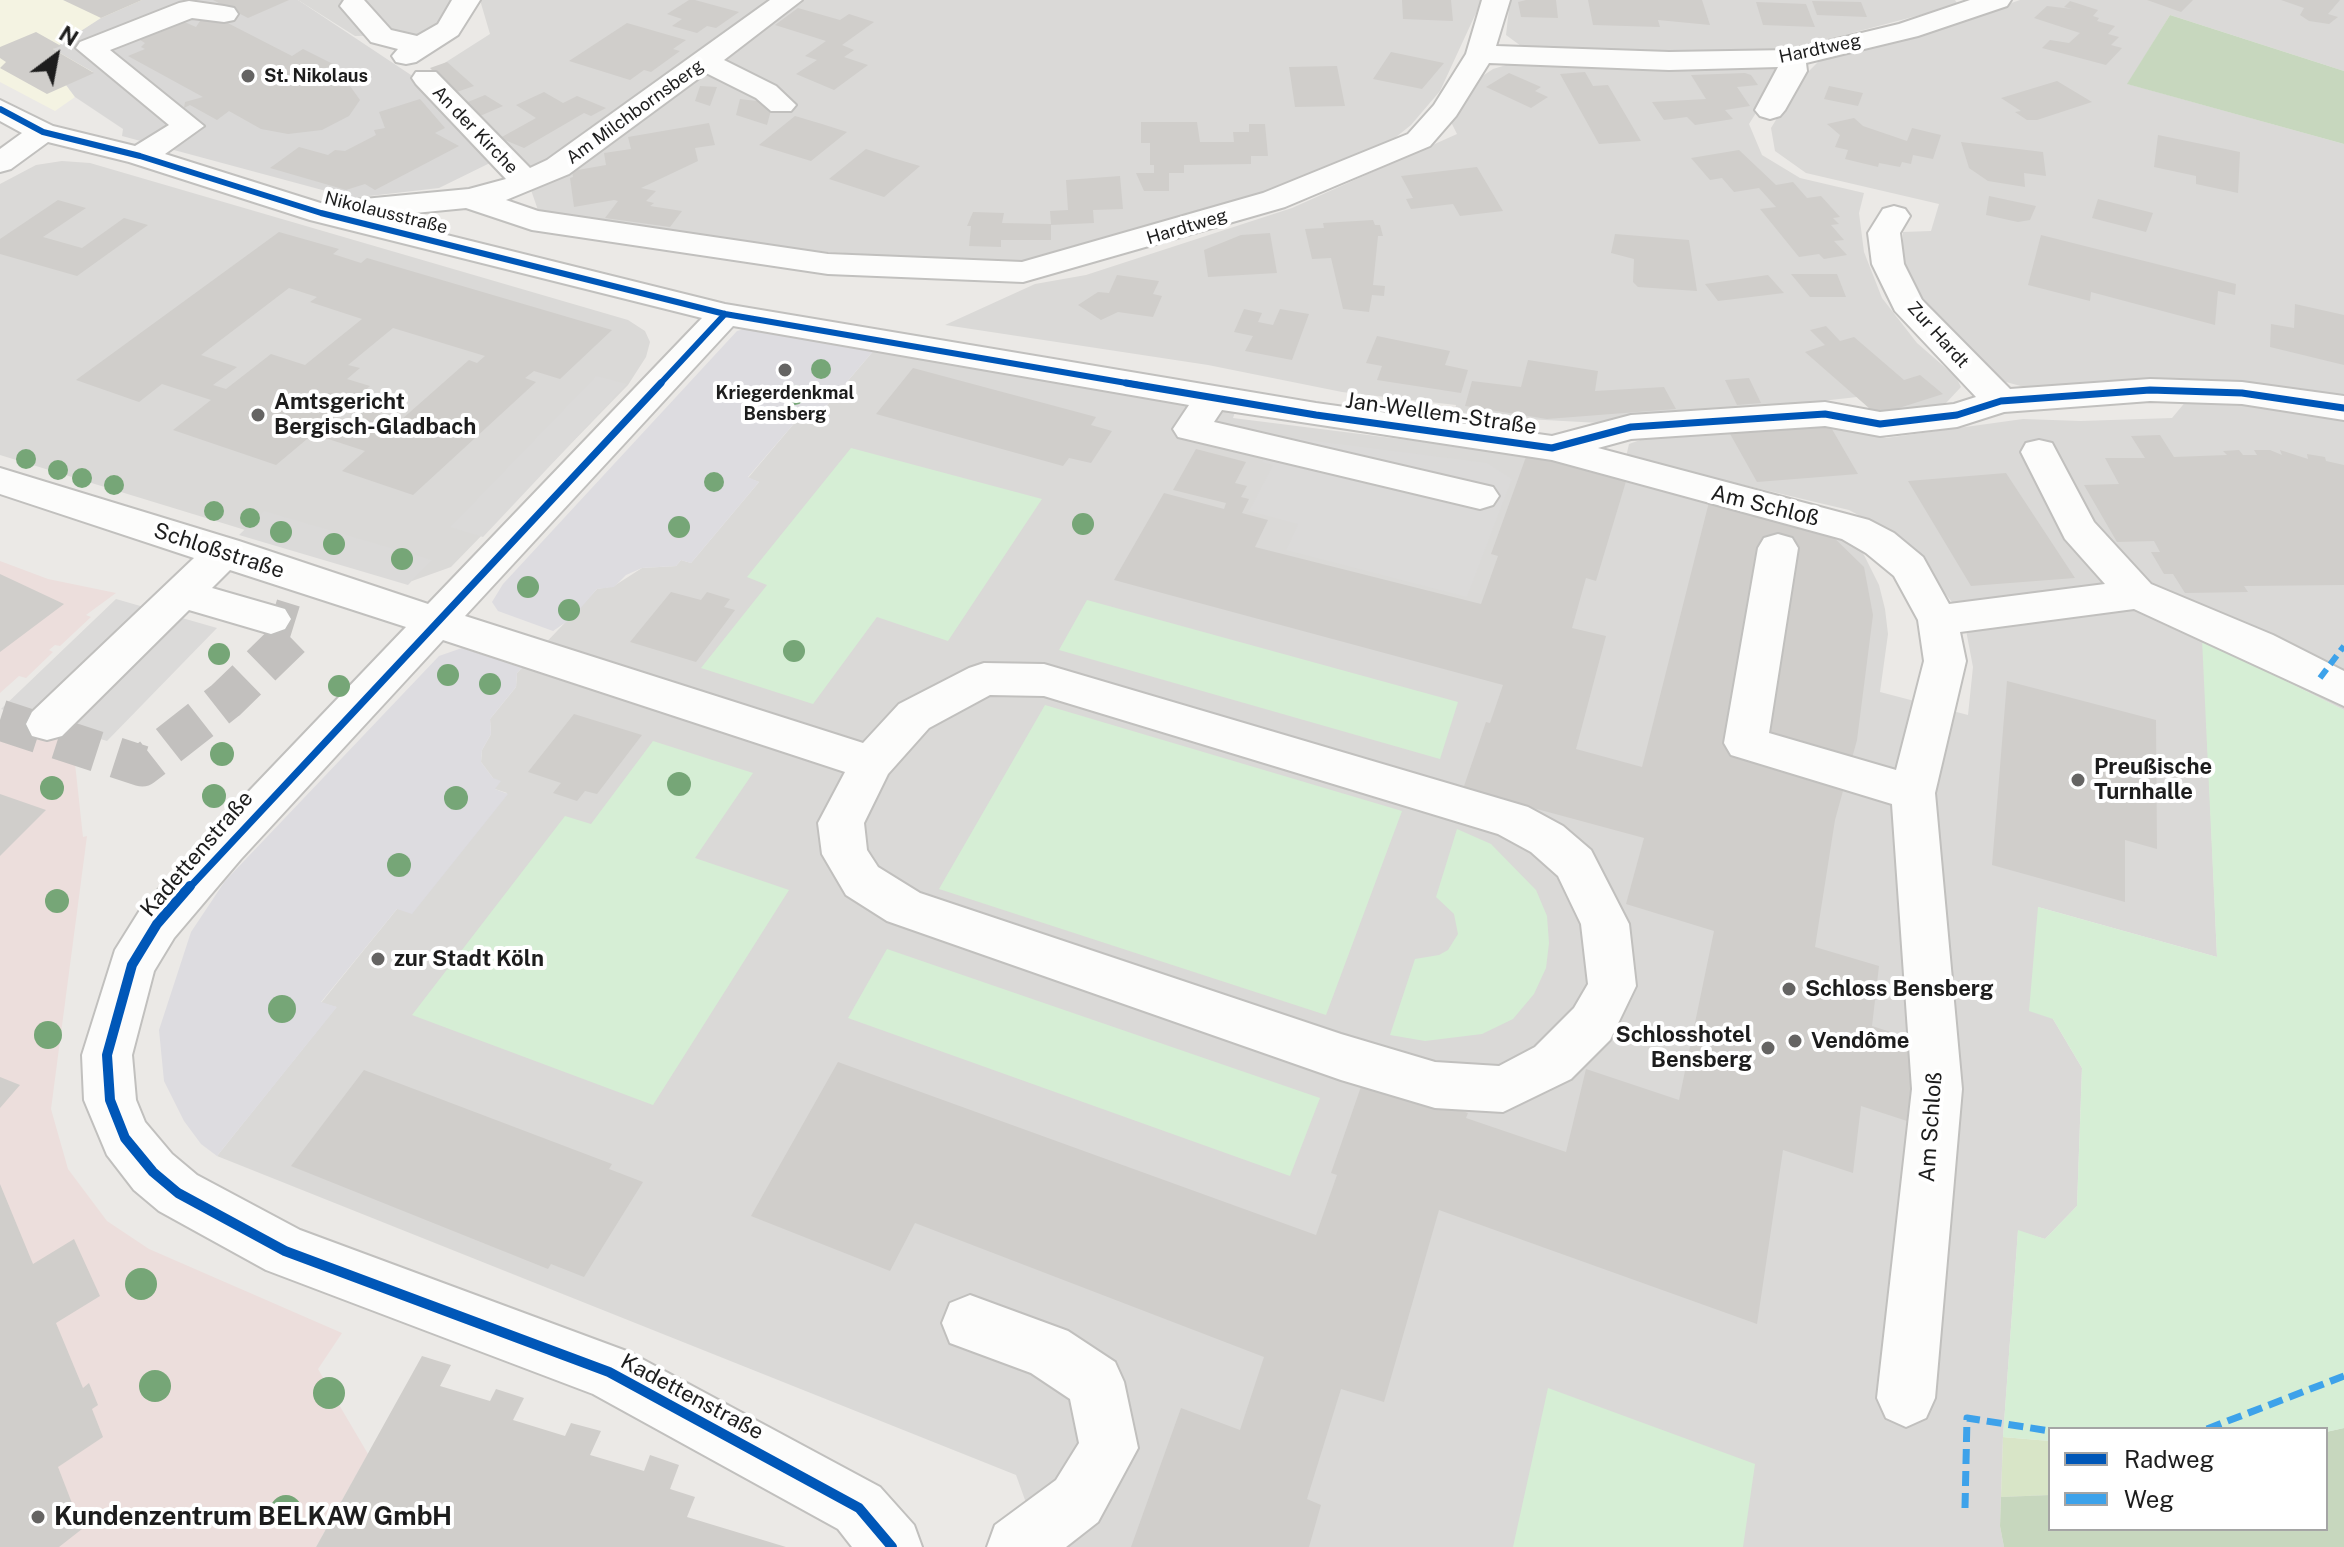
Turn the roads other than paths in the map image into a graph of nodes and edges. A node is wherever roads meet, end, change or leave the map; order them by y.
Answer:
1 (466, 0) edge
2 (788, 0) edge
3 (1496, 0) edge
4 (1997, 0) edge
5 (354, 6) dead end
6 (224, 14) dead end
7 (1480, 54) junction
8 (1791, 58) junction
9 (418, 60) junction
10 (705, 61) junction
11 (781, 105) dead end
12 (0, 109) edge
13 (1770, 110) dead end
14 (43, 132) junction
15 (140, 156) junction
16 (0, 163) edge
17 (525, 181) junction
18 (469, 198) junction
19 (321, 213) junction
20 (1894, 216) dead end
21 (725, 314) junction
22 (1213, 396) junction
23 (2001, 401) junction
24 (2344, 408) edge
25 (1552, 448) junction
26 (2039, 452) dead end
27 (0, 481) edge
28 (1480, 496) dead end
29 (1778, 548) dead end
30 (225, 551) junction
31 (183, 594) junction
32 (2137, 594) junction
33 (271, 619) tunnel mouth
34 (1938, 620) junction
35 (438, 623) junction
36 (2344, 690) edge
37 (47, 724) dead end
38 (871, 763) junction
39 (1913, 793) junction
40 (970, 1323) dead end
41 (1906, 1398) dead end
42 (892, 1547) edge
43 (1017, 1547) edge

1 - 9 street
2 - 10 street, Am Milchbornsberg
3 - 7 street
4 - 8 street, Hardtweg
5 - 9 street
6 - 15 street
7 - 8 street, Hardtweg
7 - 18 street, Hardtweg
8 - 13 street
9 - 17 street, An der Kirche
10 - 11 street
10 - 17 street, Am Milchbornsberg
12 - 14 street, Nikolausstraße
14 - 15 street, Nikolausstraße
14 - 16 street
15 - 19 street, Nikolausstraße
17 - 18 street, Am Milchbornsberg
18 - 19 street, Hardtweg
19 - 21 street, Nikolausstraße
20 - 23 street, Zur Hardt
21 - 22 street, Jan-Wellem-Straße
21 - 35 street, Kadettenstraße
22 - 25 street, Jan-Wellem-Straße
22 - 28 street
23 - 24 street, Jan-Wellem-Straße
23 - 25 street, Jan-Wellem-Straße
25 - 34 street, Am Schloß
26 - 32 street
27 - 30 street, Schloßstraße
29 - 39 street
30 - 31 street
30 - 35 street, Schloßstraße
31 - 33 street
31 - 37 street
32 - 34 street
32 - 36 street
34 - 39 street, Am Schloß
35 - 38 street, Schloßstraße
35 - 42 street, Kadettenstraße
38 - 38 street
39 - 41 street, Am Schloß
40 - 43 street

